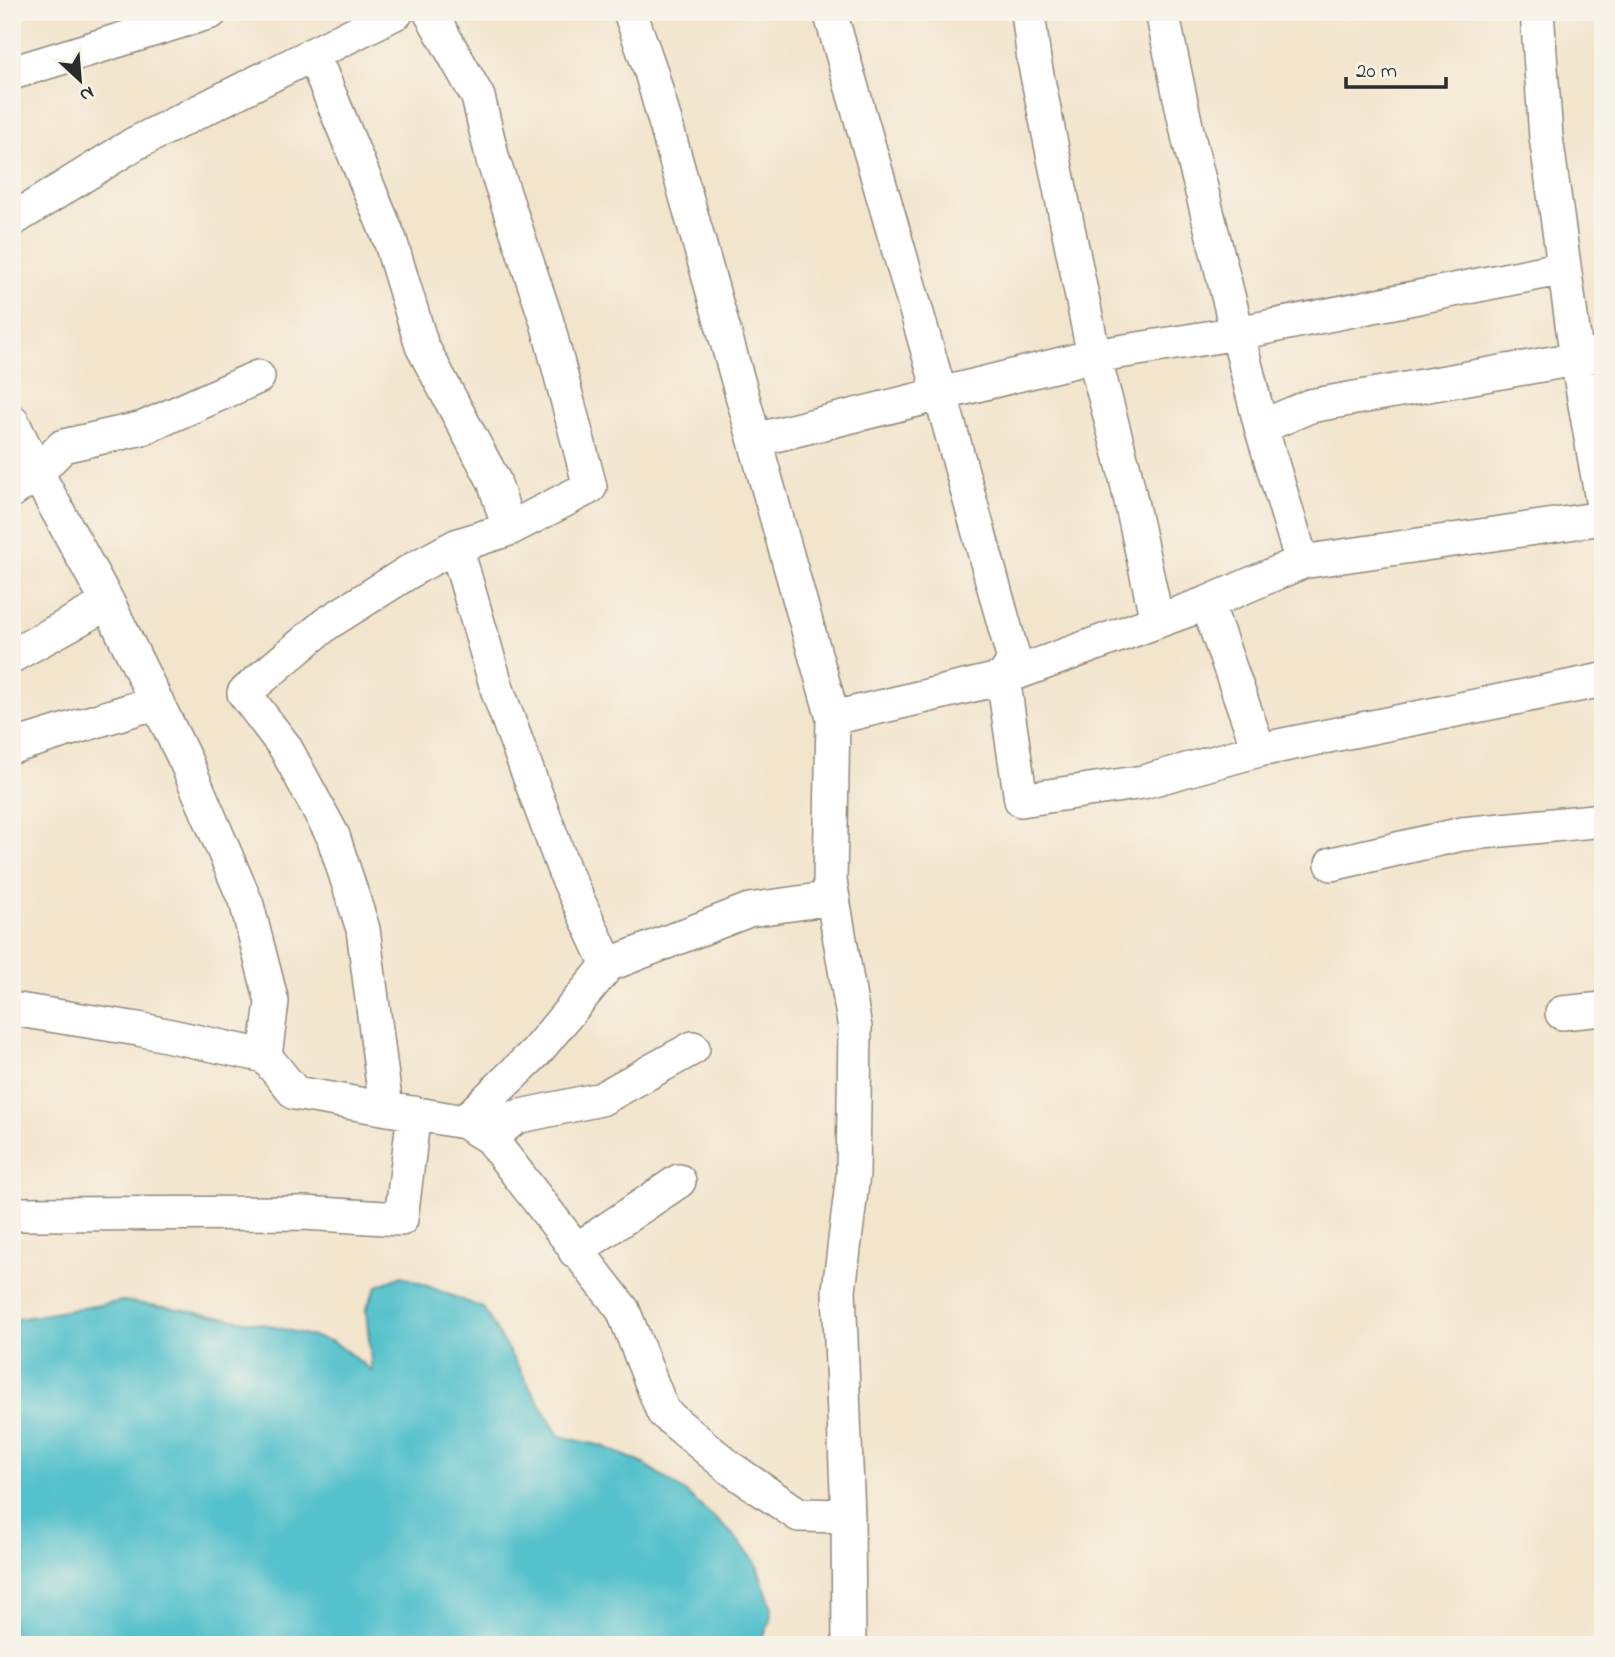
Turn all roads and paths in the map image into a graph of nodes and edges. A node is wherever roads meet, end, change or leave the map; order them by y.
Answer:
1 (211, 12) edge
2 (397, 12) edge
3 (430, 12) edge
4 (629, 12) edge
5 (830, 12) edge
6 (1028, 12) edge
7 (1162, 12) edge
8 (1537, 12) edge
9 (313, 54) junction
10 (12, 73) edge
11 (12, 220) edge
12 (1564, 268) junction
13 (1238, 333) junction
14 (1094, 356) junction
15 (1590, 357) edge
16 (258, 377) dead end
17 (940, 395) junction
18 (12, 421) edge
19 (1261, 428) junction
20 (755, 440) junction
21 (25, 482) edge
22 (1603, 506) edge
23 (1603, 518) edge
24 (509, 529) junction
25 (456, 546) junction
26 (1302, 562) junction
27 (108, 603) junction
28 (1206, 603) junction
29 (1157, 621) junction
30 (12, 656) edge
31 (1003, 678) junction
32 (1603, 680) edge
33 (157, 702) junction
34 (833, 718) junction
35 (12, 747) edge
36 (1259, 750) junction
37 (1603, 820) edge
38 (1332, 864) dead end
39 (833, 898) junction
40 (608, 965) junction
41 (12, 1009) edge
42 (1603, 1009) edge
43 (1562, 1013) dead end
44 (693, 1048) dead end
45 (265, 1056) junction
46 (400, 1110) junction
47 (477, 1130) junction
48 (679, 1181) dead end
49 (12, 1214) edge
50 (575, 1251) junction
51 (848, 1516) junction
52 (849, 1645) edge

1 - 10 street
2 - 9 street
3 - 24 street
4 - 20 street
5 - 17 street
6 - 14 street
7 - 13 street
8 - 12 street
9 - 11 street
9 - 24 street
12 - 13 street
12 - 15 street
13 - 14 street
13 - 19 street
14 - 17 street
14 - 29 street
15 - 19 street
15 - 22 street
16 - 21 street
17 - 20 street
17 - 31 street
18 - 21 street
19 - 26 street
20 - 34 street
21 - 27 street
23 - 26 street
24 - 25 street
25 - 40 street
25 - 46 street
26 - 28 street
27 - 30 street
27 - 33 street
28 - 29 street
28 - 36 street
29 - 31 street
31 - 34 street
31 - 36 street
32 - 36 street
33 - 35 street
33 - 45 street
34 - 39 street
37 - 38 street
39 - 40 street
39 - 51 street
40 - 47 street
41 - 45 street
42 - 43 street
44 - 47 street
45 - 46 street
46 - 47 street
46 - 49 street
47 - 50 street
48 - 50 street
50 - 51 street
51 - 52 street

